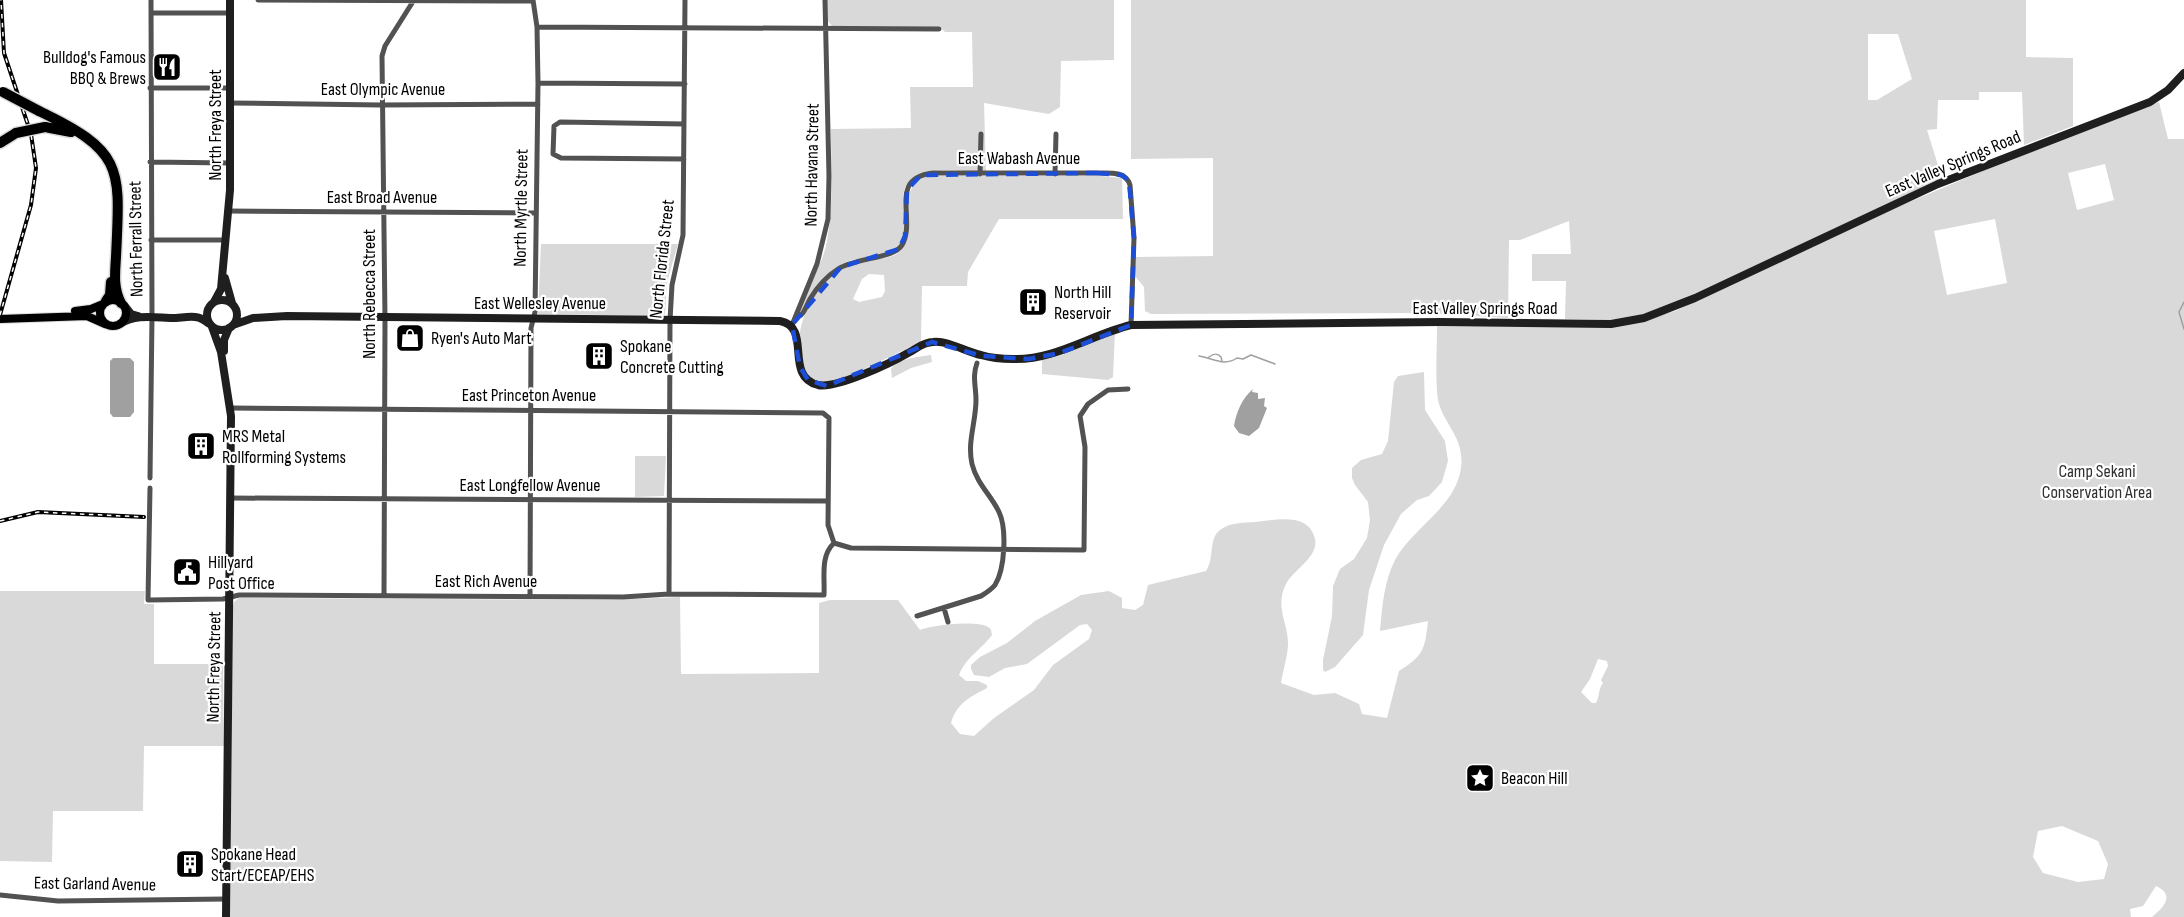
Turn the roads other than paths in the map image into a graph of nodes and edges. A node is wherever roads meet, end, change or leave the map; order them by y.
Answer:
1 (151, 0) edge
2 (230, 0) edge
3 (258, 0) edge
4 (325, 0) edge
5 (414, 0) edge
6 (533, 0) edge
7 (686, 0) edge
8 (825, 0) edge
9 (151, 13) junction
10 (229, 13) junction
11 (537, 27) junction
12 (686, 28) junction
13 (826, 29) junction
14 (939, 29) dead end
15 (2184, 73) edge
16 (538, 83) junction
17 (685, 84) junction
18 (150, 88) junction
19 (229, 88) junction
20 (1, 91) edge
21 (229, 103) junction
22 (538, 104) junction
23 (381, 105) junction
24 (684, 124) junction
25 (981, 134) dead end
26 (1056, 134) dead end
27 (0, 143) edge
28 (684, 159) junction
29 (150, 162) junction
30 (230, 163) junction
31 (980, 174) junction
32 (1055, 174) junction
33 (227, 211) junction
34 (384, 212) junction
35 (536, 213) junction
36 (152, 240) junction
37 (225, 240) junction
38 (225, 249) junction
39 (212, 303) junction
40 (102, 304) junction
41 (122, 304) junction
42 (234, 307) junction
43 (0, 314) edge
44 (142, 316) junction
45 (152, 316) junction
46 (162, 316) junction
47 (287, 316) junction
48 (796, 316) junction
49 (0, 319) edge
50 (384, 319) junction
51 (533, 320) junction
52 (670, 320) junction
53 (105, 324) junction
54 (120, 324) junction
55 (211, 325) junction
56 (792, 325) junction
57 (1131, 325) junction
58 (231, 327) junction
59 (976, 363) dead end
60 (226, 383) junction
61 (1128, 389) dead end
62 (231, 408) junction
63 (385, 409) junction
64 (530, 410) junction
65 (669, 412) junction
66 (150, 478) dead end
67 (150, 488) dead end
68 (231, 498) junction
69 (384, 499) junction
70 (530, 500) junction
71 (669, 501) junction
72 (828, 501) junction
73 (834, 543) junction
74 (1003, 548) junction
75 (669, 594) junction
76 (384, 596) junction
77 (530, 596) junction
78 (230, 598) junction
79 (944, 608) junction
80 (917, 616) dead end
81 (948, 621) dead end
82 (0, 895) edge
83 (226, 899) junction
84 (226, 917) edge

1 - 9 street, North Ferrall Street
2 - 10 street, North Freya Street
3 - 4 street
4 - 5 street
5 - 6 street
5 - 23 street, North Rebecca Street
6 - 11 street, North Myrtle Street
7 - 12 street, North Florida Street
8 - 13 street, North Havana Street
9 - 10 street
9 - 18 street, North Ferrall Street
10 - 19 street, North Freya Street
11 - 12 street
11 - 16 street, North Myrtle Street
12 - 13 street
12 - 17 street, North Florida Street
13 - 14 street
13 - 48 street, North Havana Street
15 - 57 street, East Valley Springs Road
16 - 17 street
16 - 22 street, North Myrtle Street
17 - 24 street, North Florida Street
18 - 19 street
18 - 29 street, North Ferrall Street
19 - 21 street, North Freya Street
20 - 41 highway, bridge
21 - 23 street, East Olympic Avenue
21 - 30 street, North Freya Street
22 - 23 street, East Olympic Avenue
22 - 35 street, North Myrtle Street
23 - 34 street, North Rebecca Street
24 - 28 street, North Florida Street
24 - 28 street
25 - 31 street
26 - 32 street
27 - 40 highway, bridge
28 - 52 street, North Florida Street
29 - 30 street
29 - 36 street, North Ferrall Street
30 - 33 street, North Freya Street
31 - 32 street, East Wabash Avenue
31 - 48 street, East Wabash Avenue
32 - 57 street, East Wabash Avenue
33 - 34 street, East Broad Avenue
33 - 37 street, North Freya Street
34 - 35 street, East Broad Avenue
34 - 50 street, North Rebecca Street
35 - 51 street, North Myrtle Street
36 - 37 street
36 - 45 street, North Ferrall Street
37 - 38 street, North Freya Street
38 - 39 street, North Freya Street
38 - 42 street, North Freya Street
39 - 42 street
39 - 46 street
39 - 55 street
40 - 41 main road
40 - 43 main road
40 - 53 main road
41 - 44 street
41 - 54 main road
42 - 47 street, East Wellesley Avenue
42 - 58 street
44 - 45 street
44 - 54 street
45 - 46 street
45 - 66 street, North Ferrall Street
46 - 55 street
47 - 50 street, East Wellesley Avenue
47 - 58 street, East Wellesley Avenue
48 - 56 street, North Havana Street
49 - 53 main road
50 - 51 street, East Wellesley Avenue
50 - 63 street, North Rebecca Street
51 - 52 street, East Wellesley Avenue
51 - 64 street, North Myrtle Street
52 - 56 street, East Wellesley Avenue
52 - 65 street, North Florida Street
53 - 54 main road
55 - 58 street
55 - 60 street, North Freya Street
56 - 57 street, East Valley Springs Road
58 - 60 street, North Freya Street
59 - 74 street
60 - 62 street, North Freya Street
61 - 74 street
62 - 63 street, East Princeton Avenue
62 - 68 street, North Freya Street
63 - 64 street, East Princeton Avenue
63 - 69 street, North Rebecca Street
64 - 65 street, East Princeton Avenue
64 - 70 street, North Myrtle Street
65 - 71 street, North Florida Street
65 - 72 street, East Princeton Avenue
67 - 78 street, East Rich Avenue
68 - 69 street, East Longfellow Avenue
68 - 78 street, North Freya Street
69 - 70 street, East Longfellow Avenue
69 - 76 street, North Rebecca Street
70 - 71 street, East Longfellow Avenue
70 - 77 street, North Myrtle Street
71 - 72 street, East Longfellow Avenue
71 - 75 street, North Florida Street
72 - 73 street
73 - 74 street
73 - 75 street, East Rich Avenue
74 - 79 street
75 - 77 street, East Rich Avenue
76 - 77 street, East Rich Avenue
76 - 78 street, East Rich Avenue
78 - 83 street, North Freya Street
79 - 80 street
79 - 81 street
82 - 83 street, East Garland Avenue
83 - 84 street, North Freya Street

